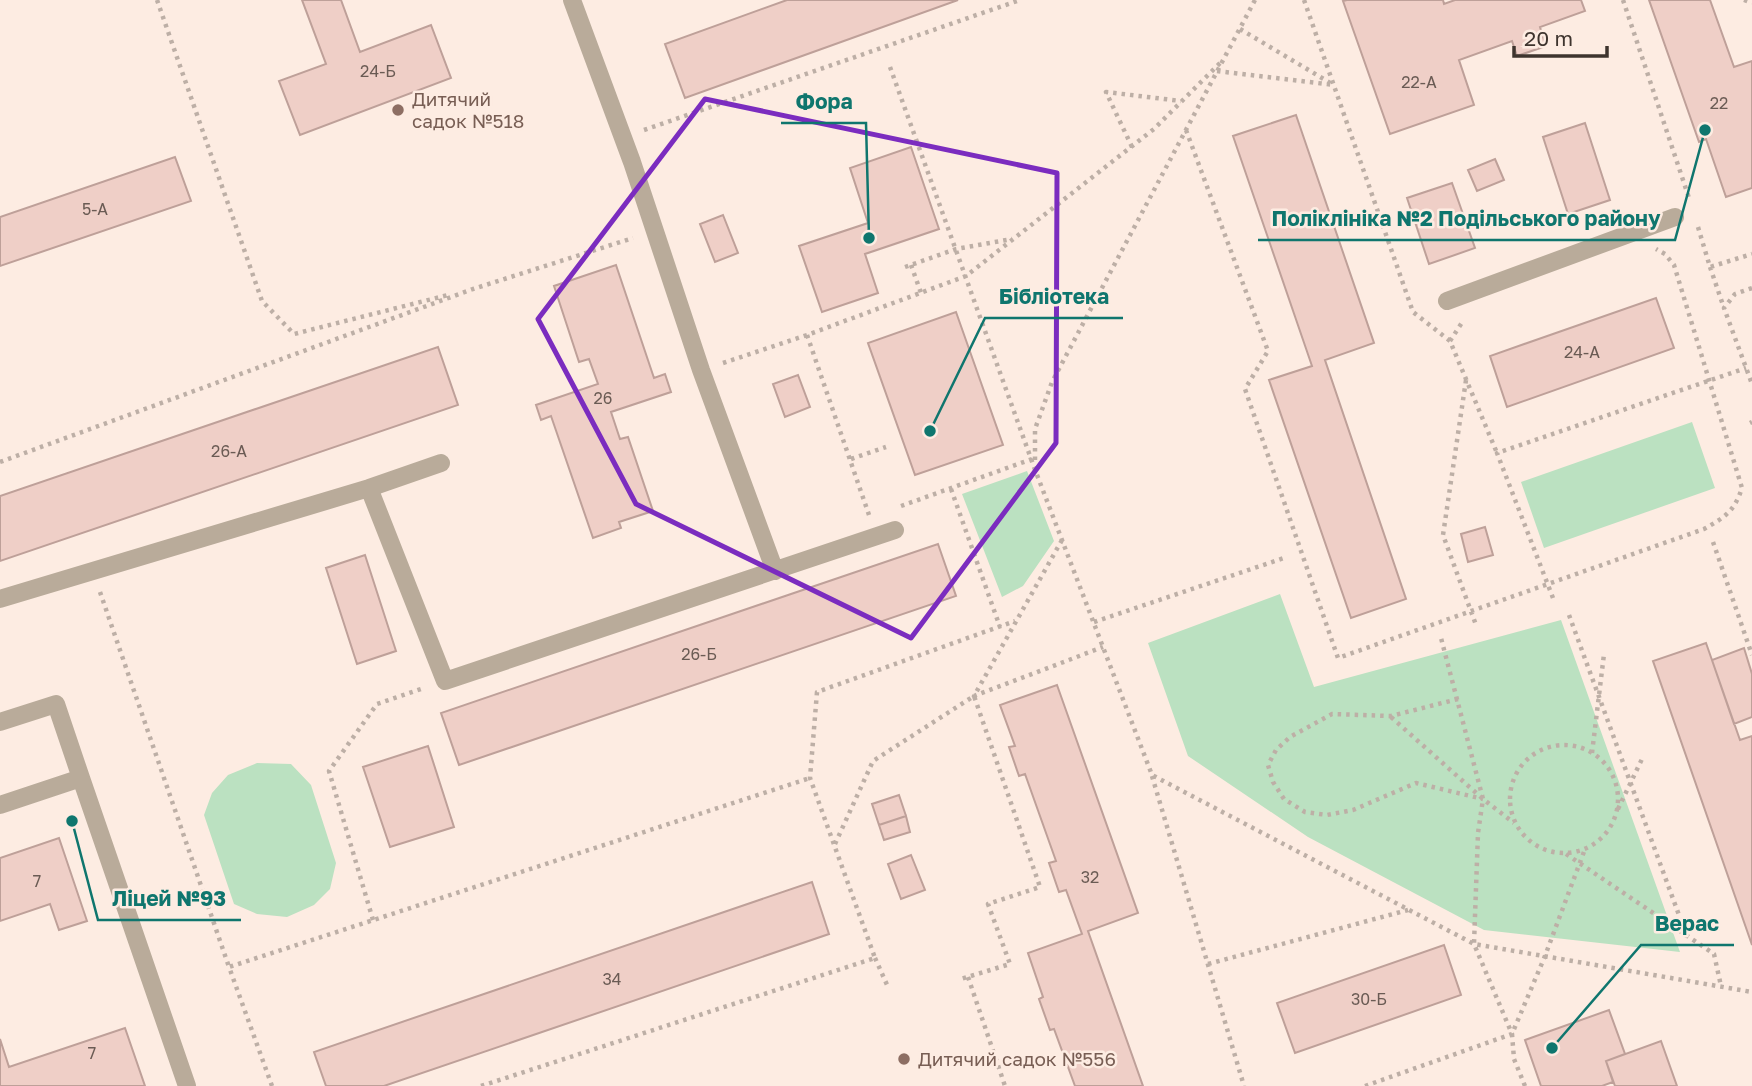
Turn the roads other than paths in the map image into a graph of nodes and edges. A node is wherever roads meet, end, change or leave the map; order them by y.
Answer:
1 (572, 0) edge
2 (1675, 217) dead end
3 (1447, 301) dead end
4 (441, 463) dead end
5 (369, 488) junction
6 (895, 530) dead end
7 (775, 571) junction
8 (0, 599) edge
9 (0, 722) edge
10 (81, 778) junction
11 (0, 805) edge
12 (187, 1086) edge

1 - 7 lane
2 - 3 lane
4 - 5 lane
5 - 7 lane
5 - 8 lane
6 - 7 lane
9 - 10 lane
10 - 11 lane
10 - 12 lane

